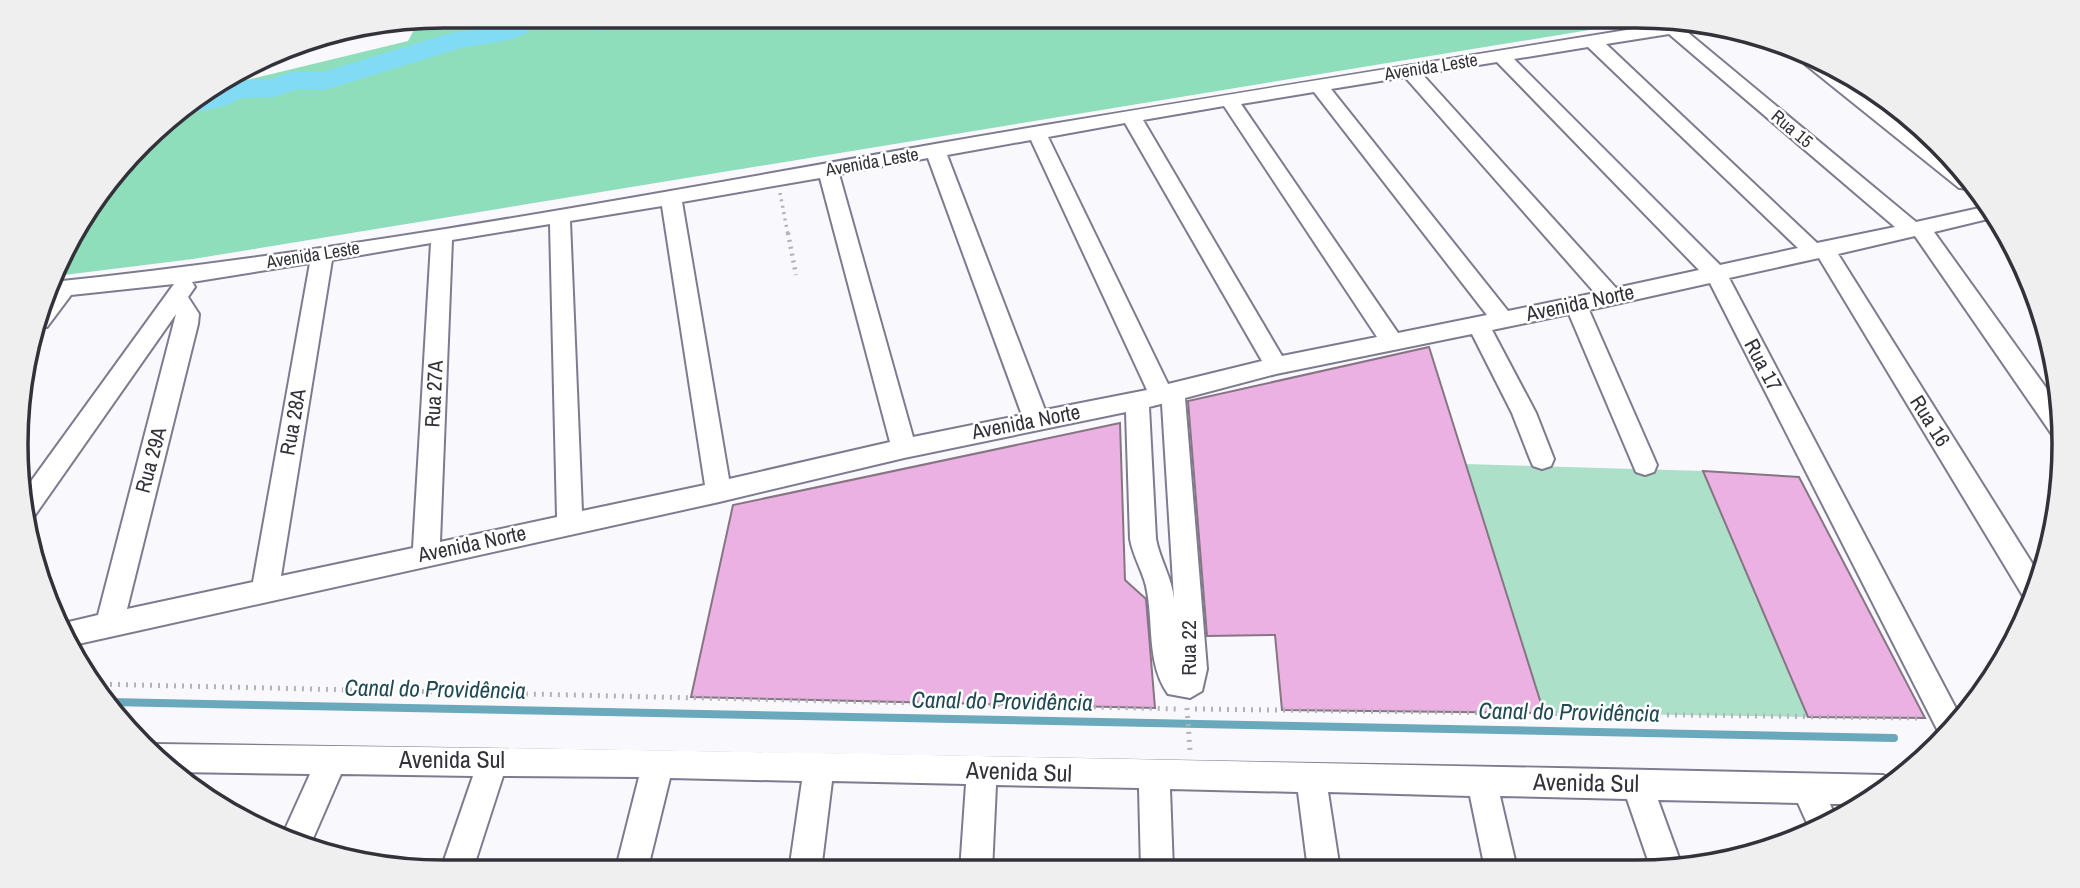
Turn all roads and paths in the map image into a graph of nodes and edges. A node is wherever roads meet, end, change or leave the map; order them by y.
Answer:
1 (1663, 29) edge
2 (1689, 32) edge
3 (1591, 40) junction
4 (1500, 55) junction
5 (1409, 70) junction
6 (1834, 79) edge
7 (1318, 85) junction
8 (1230, 101) junction
9 (1131, 116) junction
10 (1038, 133) junction
11 (935, 150) junction
12 (828, 170) junction
13 (1950, 171) edge
14 (778, 179) junction
15 (671, 198) junction
16 (1983, 214) edge
17 (560, 215) junction
18 (1916, 229) junction
19 (442, 234) junction
20 (1819, 250) junction
21 (322, 254) junction
22 (1716, 274) junction
23 (192, 275) junction
24 (796, 275) dead end
25 (58, 289) edge
26 (1610, 296) junction
27 (177, 298) junction
28 (1576, 305) junction
29 (1503, 320) junction
30 (1478, 325) junction
31 (1391, 341) junction
32 (1276, 366) junction
33 (1157, 396) junction
34 (2051, 413) edge
35 (1037, 419) junction
36 (904, 448) junction
37 (1542, 459) dead end
38 (1645, 465) dead end
39 (719, 492) junction
40 (32, 500) edge
41 (570, 523) junction
42 (426, 554) junction
43 (1152, 569) junction
44 (1186, 569) junction
45 (2029, 581) edge
46 (265, 591) junction
47 (108, 625) junction
48 (74, 633) edge
49 (105, 684) edge
50 (1947, 720) edge
51 (1188, 723) dead end
52 (1943, 724) edge
53 (1190, 748) dead end
54 (332, 760) junction
55 (493, 761) junction
56 (176, 762) edge
57 (658, 763) junction
58 (819, 768) junction
59 (982, 770) junction
60 (1154, 776) junction
61 (1311, 778) junction
62 (1482, 782) junction
63 (1637, 783) junction
64 (1807, 788) junction
65 (1868, 790) edge
66 (1820, 817) edge
67 (299, 834) edge
68 (1663, 859) edge
69 (460, 860) edge
70 (634, 860) edge
71 (806, 860) edge
72 (977, 860) edge
73 (1157, 860) edge
74 (1323, 860) edge
75 (1499, 860) edge

1 - 3 street, Avenida Leste
2 - 18 street, Rua 15
3 - 4 street, Avenida Leste
3 - 20 street, Rua 16
4 - 5 street, Avenida Leste
4 - 22 street, Rua 17
5 - 7 street, Avenida Leste
5 - 26 street
6 - 13 street
7 - 8 street, Avenida Leste
7 - 29 street
8 - 9 street, Avenida Leste
8 - 31 street
9 - 10 street, Avenida Leste
9 - 32 street
10 - 11 street, Avenida Leste
10 - 33 street
11 - 12 street, Avenida Leste
11 - 35 street
12 - 14 street, Avenida Leste
12 - 36 street
14 - 15 street, Avenida Leste
14 - 24 path
15 - 17 street, Avenida Leste
15 - 39 street
16 - 18 street, Avenida Norte
17 - 19 street, Avenida Leste
17 - 41 street
18 - 20 street, Avenida Norte
18 - 34 street, Rua 15
19 - 21 street, Avenida Leste
19 - 42 street, Rua 27A
20 - 22 street, Avenida Norte
20 - 45 street, Rua 16
21 - 23 street, Avenida Leste
21 - 46 street, Rua 28A
22 - 26 street, Avenida Norte
22 - 50 street, Rua 17
23 - 25 street, Avenida Leste
23 - 27 street
26 - 28 street, Avenida Norte
27 - 40 street
27 - 47 street, Rua 29A
28 - 29 street, Avenida Norte
28 - 38 street
29 - 30 street, Avenida Norte
30 - 31 street, Avenida Norte
30 - 37 street
31 - 32 street, Avenida Norte
32 - 33 street, Avenida Norte
33 - 35 street, Avenida Norte
33 - 43 street, Rua 22
33 - 44 street, Rua 22
35 - 36 street, Avenida Norte
36 - 39 street, Avenida Norte
39 - 41 street, Avenida Norte
41 - 42 street, Avenida Norte
42 - 46 street, Avenida Norte
43 - 44 street
43 - 44 street, Rua 22
46 - 47 street, Avenida Norte
47 - 48 street, Avenida Norte
49 - 52 path
51 - 53 path
54 - 55 street, Avenida Sul
54 - 56 street, Avenida Sul
54 - 67 street
55 - 57 street, Avenida Sul
55 - 69 street
57 - 58 street, Avenida Sul
57 - 70 street
58 - 59 street, Avenida Sul
58 - 71 street
59 - 60 street, Avenida Sul
59 - 72 street
60 - 61 street, Avenida Sul
60 - 73 street
61 - 62 street, Avenida Sul
61 - 74 street
62 - 63 street, Avenida Sul
62 - 75 street
63 - 64 street, Avenida Sul
63 - 68 street
64 - 65 street, Avenida Sul
64 - 66 street

